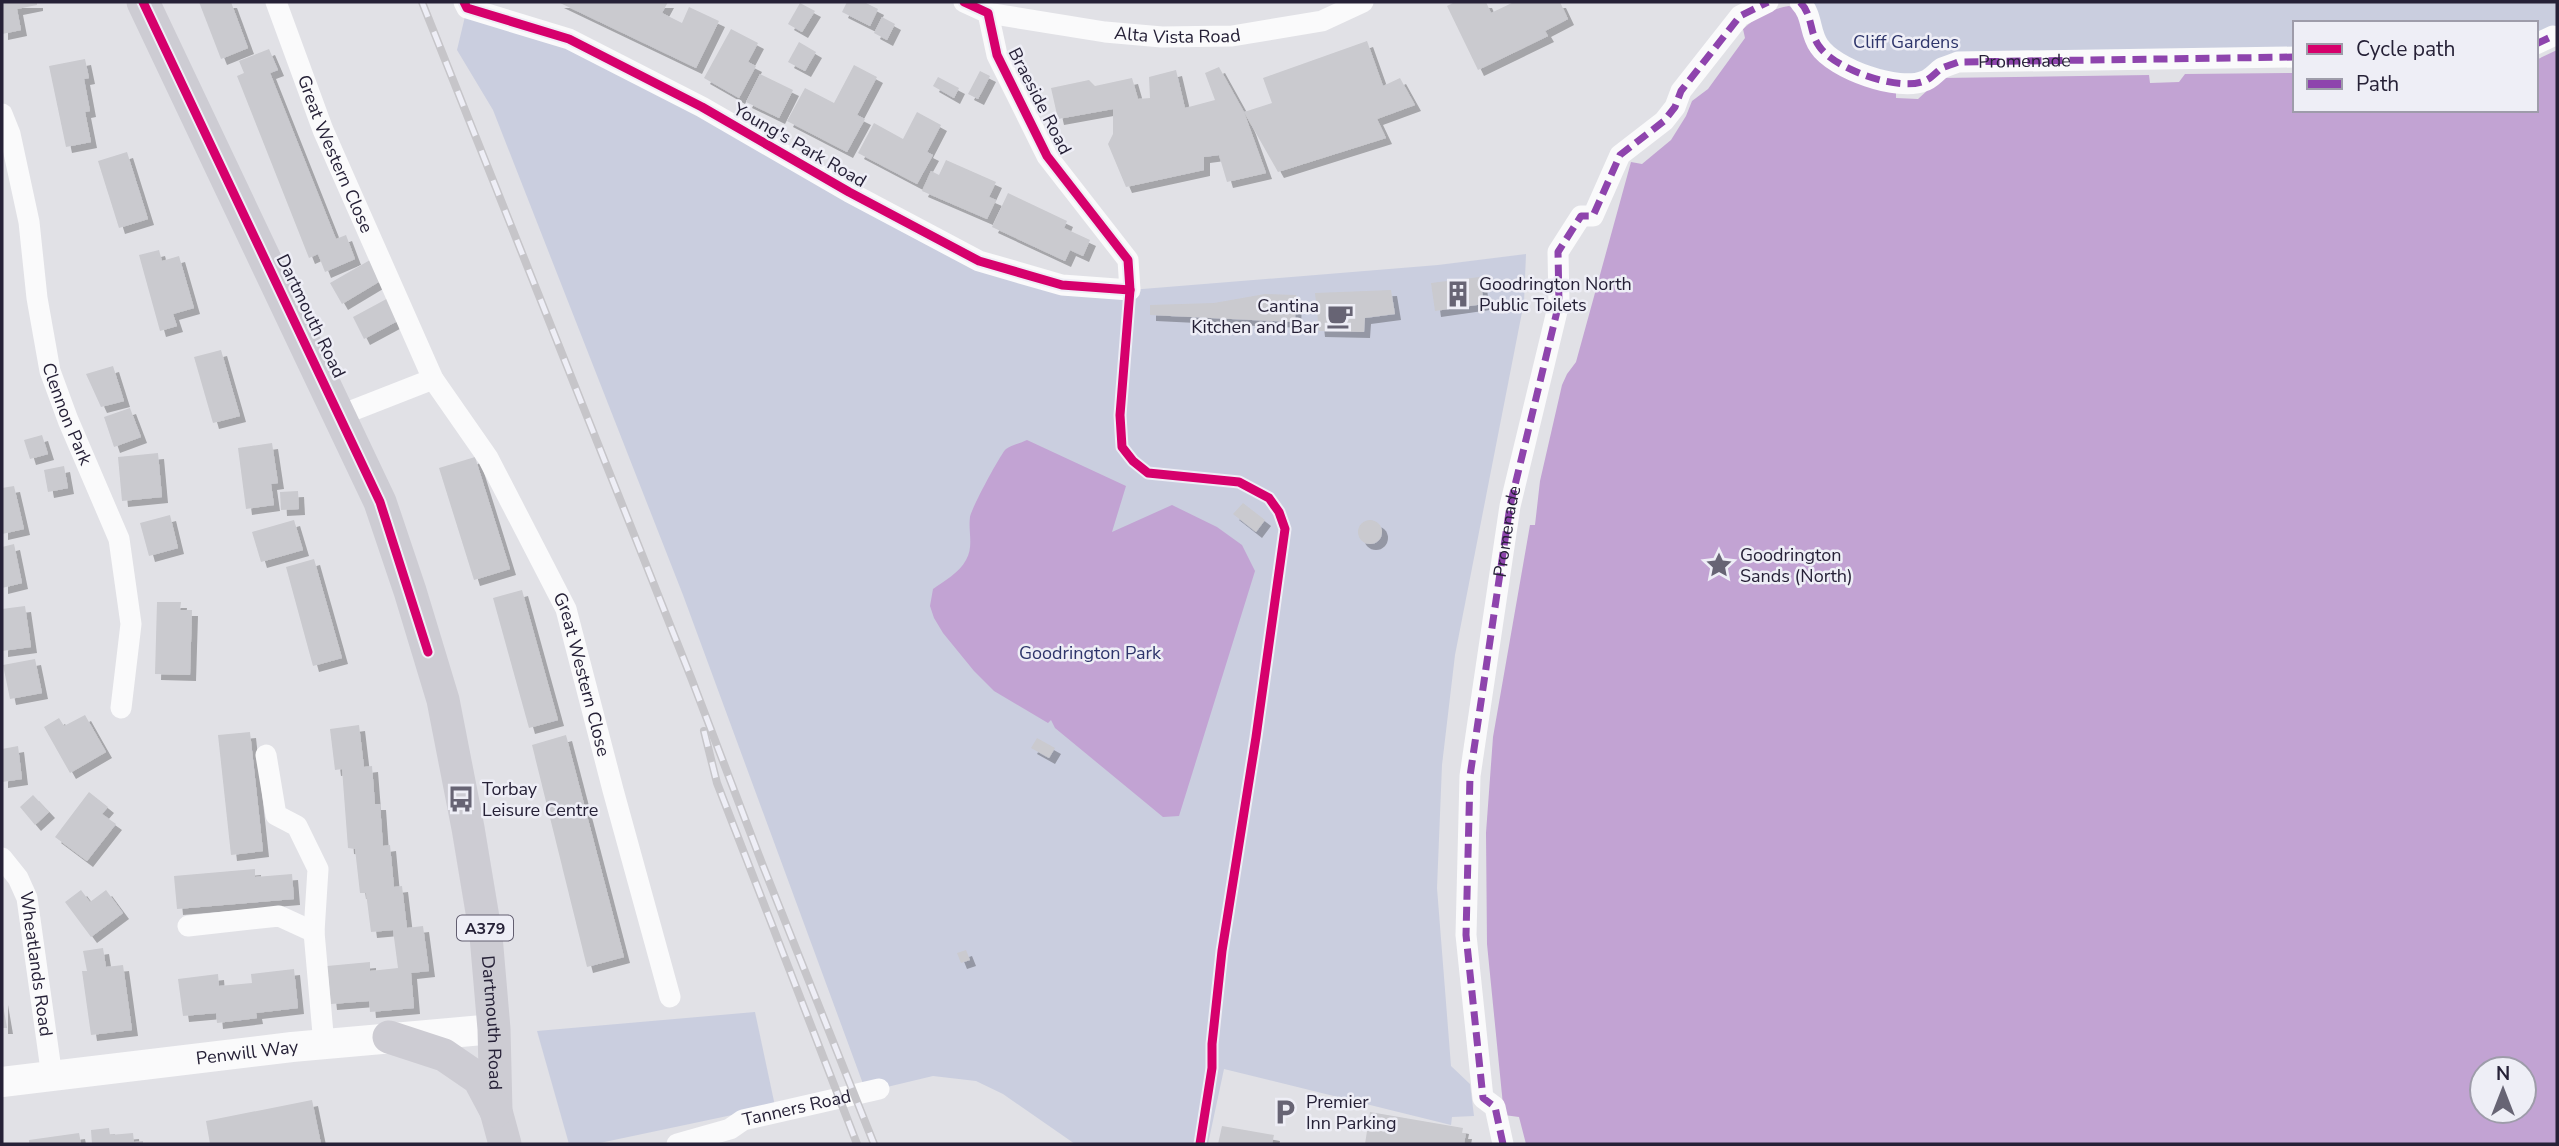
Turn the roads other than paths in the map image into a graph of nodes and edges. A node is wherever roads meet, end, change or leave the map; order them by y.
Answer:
1 (143, 2) edge
2 (276, 2) edge
3 (464, 2) edge
4 (964, 2) edge
5 (1363, 2) edge
6 (1768, 2) edge
7 (1800, 2) edge
8 (988, 13) junction
9 (2293, 57) edge
10 (2, 114) edge
11 (1130, 290) joint
12 (433, 379) junction
13 (341, 415) junction
14 (121, 708) dead end
15 (266, 755) dead end
16 (2, 858) edge
17 (188, 926) dead end
18 (314, 932) junction
19 (670, 997) dead end
20 (494, 1029) junction
21 (389, 1037) junction
22 (324, 1045) junction
23 (52, 1077) junction
24 (2, 1082) edge
25 (879, 1089) dead end
26 (496, 1111) junction
27 (722, 1139) edge
28 (505, 1144) edge
29 (677, 1144) edge
30 (1503, 1144) edge

1 - 13 main road, Dartmouth Road / A379
2 - 12 street, Great Western Close
3 - 11 street, Young's Park Road
4 - 8 street
5 - 8 street, Alta Vista Road
6 - 30 street, Promenade
7 - 9 street, Promenade
8 - 11 street, Braeside Road
10 - 14 street, Clennon Park
12 - 13 street
12 - 19 street, Great Western Close
13 - 20 main road, Dartmouth Road / A379
15 - 18 street
16 - 23 street, Wheatlands Road
17 - 18 street
18 - 22 street
20 - 21 street, Penwill Way
20 - 26 main road, Dartmouth Road / A379
21 - 22 street, Penwill Way
21 - 26 main road, A379
22 - 23 street, Penwill Way
23 - 24 street, Penwill Way
25 - 27 street, Tanners Road
26 - 28 main road, Dartmouth Road / A379
27 - 29 street, Tanners Road

